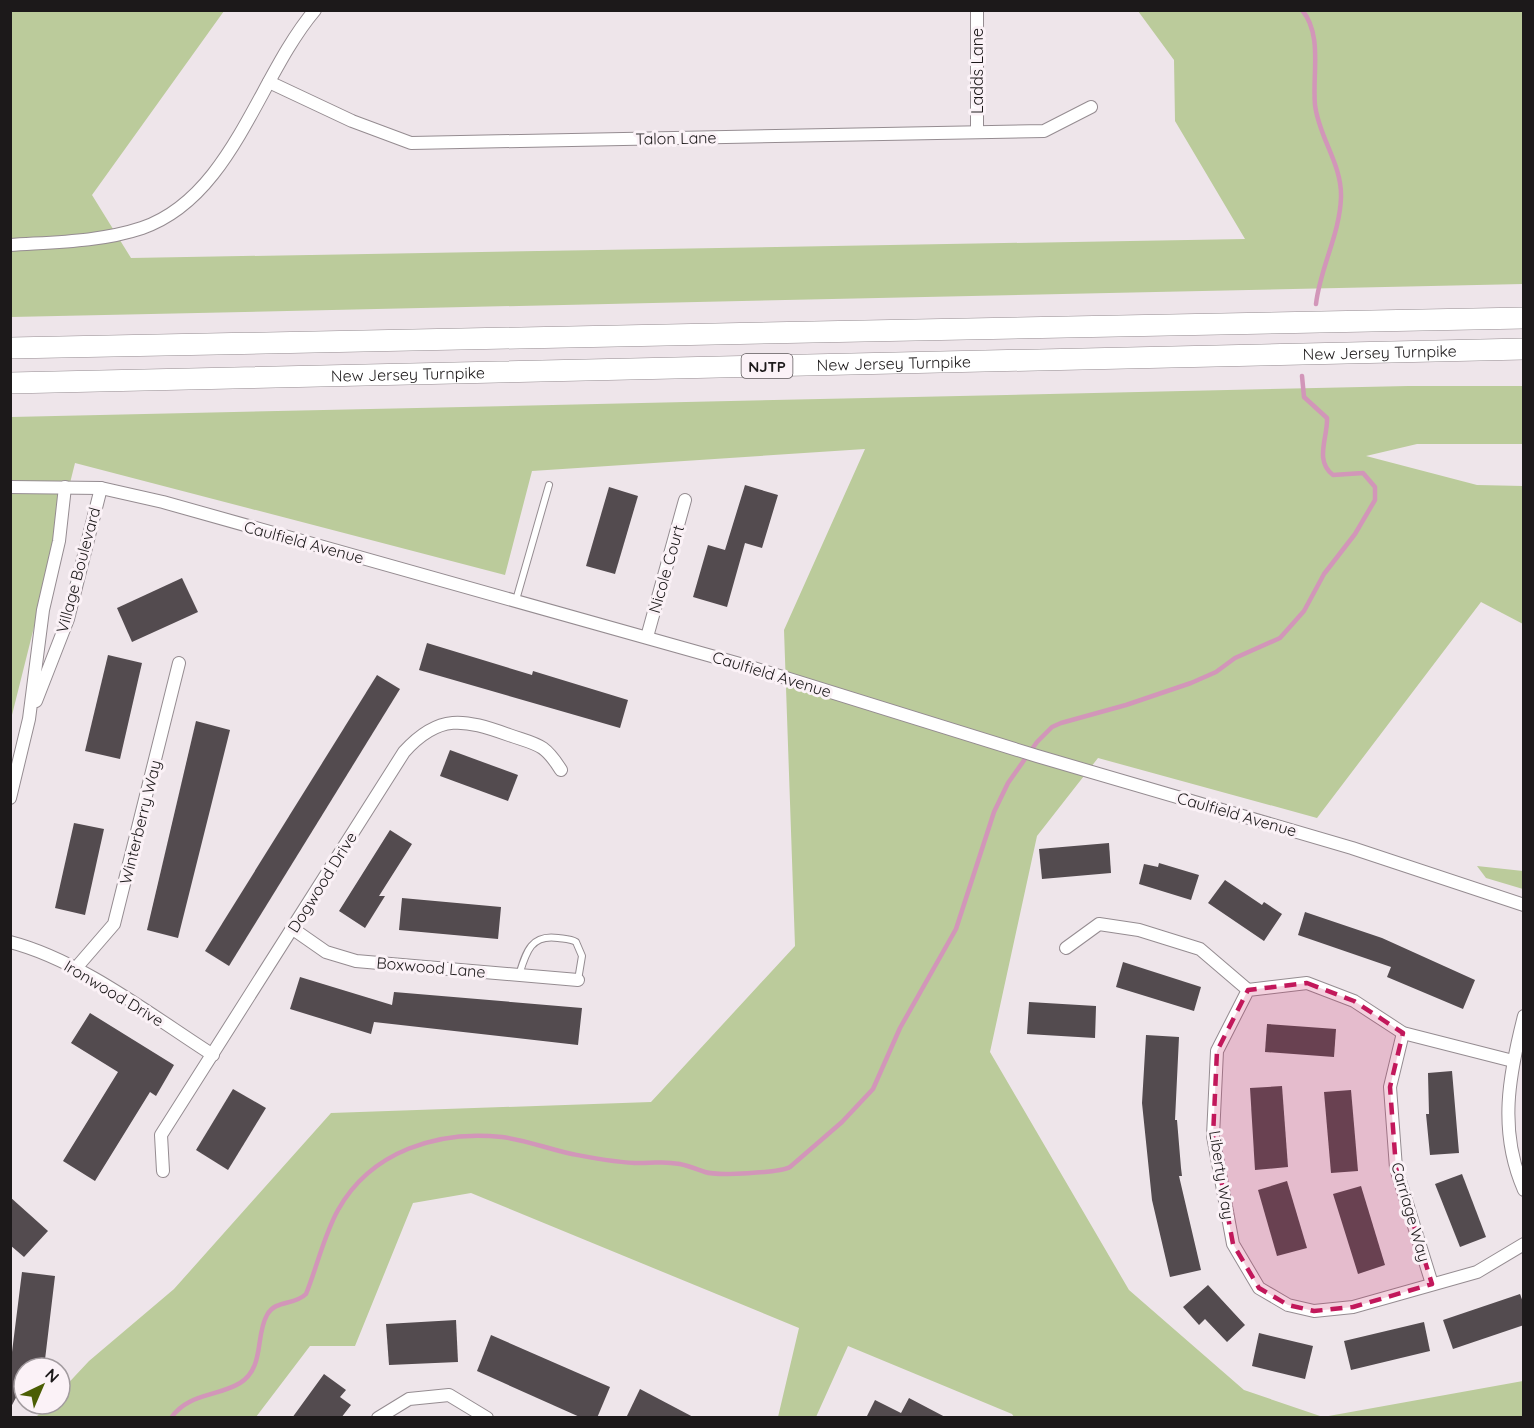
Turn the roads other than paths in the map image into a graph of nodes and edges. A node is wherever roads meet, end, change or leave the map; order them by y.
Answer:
1 (315, 10) edge
2 (977, 10) edge
3 (269, 82) junction
4 (1091, 107) dead end
5 (977, 132) junction
6 (10, 245) edge
7 (1524, 318) edge
8 (10, 348) edge
9 (1524, 349) edge
10 (10, 383) edge
11 (549, 485) dead end
12 (10, 487) edge
13 (66, 487) junction
14 (101, 488) junction
15 (685, 500) dead end
16 (516, 600) junction
17 (647, 637) junction
18 (179, 663) dead end
19 (29, 719) junction
20 (561, 770) dead end
21 (10, 798) edge
22 (1524, 905) edge
23 (292, 929) junction
24 (10, 942) edge
25 (1066, 948) dead end
26 (76, 968) junction
27 (519, 975) junction
28 (578, 980) joint
29 (1248, 990) junction
30 (1524, 1016) edge
31 (1403, 1033) junction
32 (213, 1055) junction
33 (1513, 1061) junction
34 (163, 1172) dead end
35 (1524, 1190) edge
36 (1524, 1244) edge
37 (1431, 1284) junction
38 (486, 1417) edge
39 (378, 1418) edge

1 - 3 street
2 - 5 street, Ladds Lane
3 - 5 street, Talon Lane
3 - 6 street
4 - 5 street, Talon Lane
7 - 8 highway, New Jersey Turnpike / NJTP
9 - 10 highway, New Jersey Turnpike / NJTP
11 - 16 lane
12 - 13 street, Caulfield Avenue
13 - 14 street, Caulfield Avenue
13 - 19 street, Village Boulevard
14 - 16 street, Caulfield Avenue
14 - 19 street, Village Boulevard
15 - 17 street, Nicole Court
16 - 17 street, Caulfield Avenue
17 - 22 street, Caulfield Avenue
18 - 26 street, Winterberry Way
19 - 21 street, Village Boulevard
20 - 23 street, Dogwood Drive
23 - 27 street, Boxwood Lane
23 - 32 street, Dogwood Drive
24 - 26 street, Ironwood Drive
25 - 29 street
26 - 32 street, Ironwood Drive
27 - 28 street, Boxwood Lane
27 - 28 lane
29 - 31 street
29 - 37 street, Liberty Way
30 - 33 street
31 - 33 street
31 - 37 street, Carriage Way
32 - 34 street, Dogwood Drive
33 - 35 street
36 - 37 street, Liberty Way
38 - 39 street

